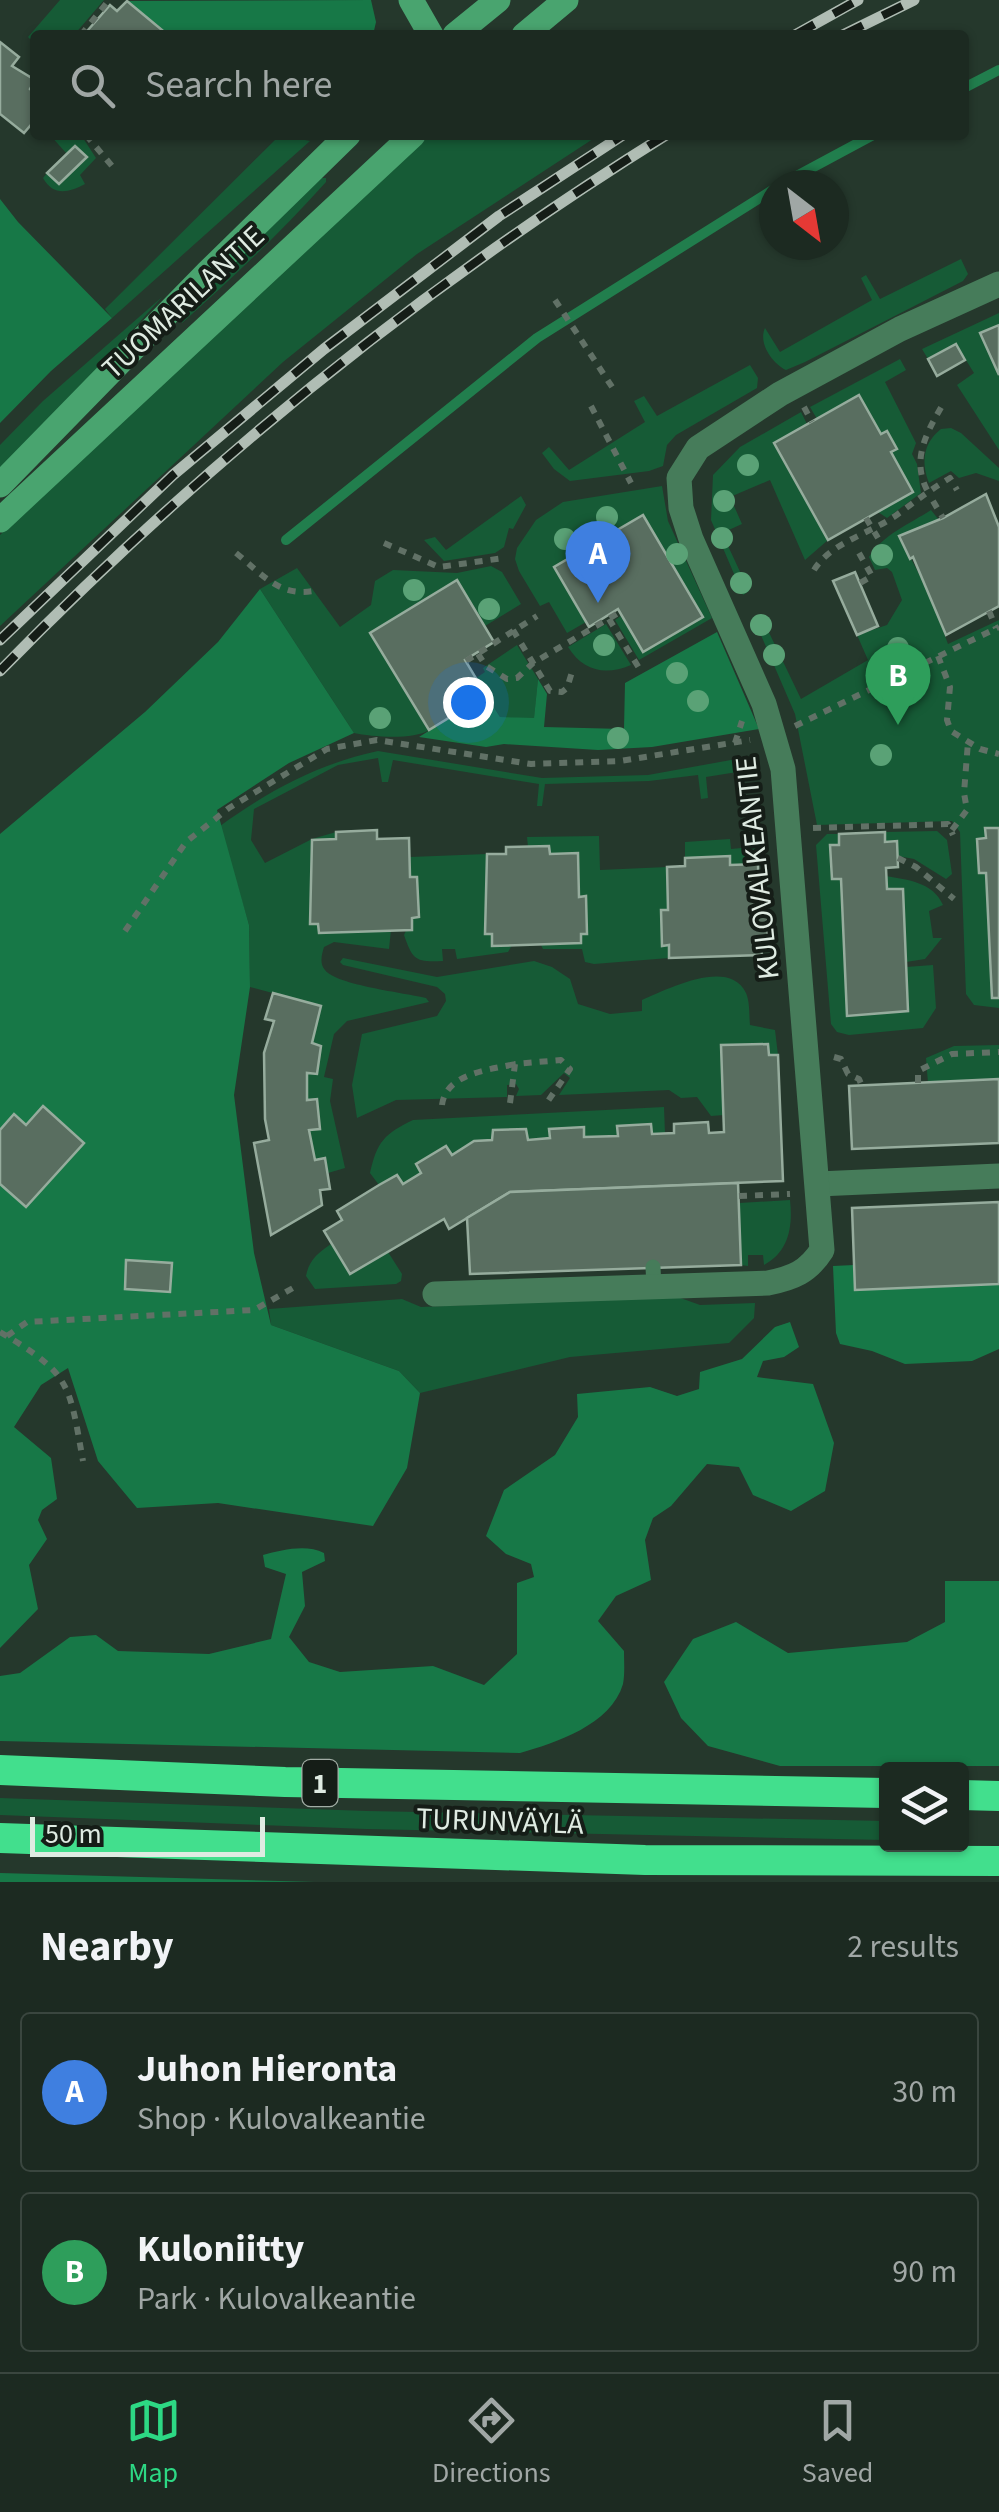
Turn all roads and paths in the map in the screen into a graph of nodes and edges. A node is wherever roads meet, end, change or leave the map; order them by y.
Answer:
1 (110, 0) edge
2 (412, 0) edge
3 (498, 0) edge
4 (566, 0) edge
5 (464, 23) edge
6 (85, 30) edge
7 (427, 30) edge
8 (530, 30) edge
9 (90, 140) edge
10 (343, 140) edge
11 (408, 140) edge
12 (112, 166) dead end
13 (999, 284) edge
14 (555, 300) dead end
15 (616, 392) dead end
16 (818, 398) dead end
17 (943, 404) dead end
18 (591, 406) dead end
19 (789, 414) dead end
20 (631, 483) dead end
21 (0, 485) edge
22 (927, 490) junction
23 (957, 490) dead end
24 (932, 501) dead end
25 (866, 518) dead end
26 (943, 518) dead end
27 (0, 520) edge
28 (873, 529) junction
29 (878, 538) dead end
30 (384, 543) dead end
31 (236, 552) dead end
32 (859, 553) dead end
33 (504, 558) dead end
34 (814, 570) dead end
35 (860, 583) dead end
36 (318, 590) dead end
37 (620, 612) dead end
38 (988, 612) dead end
39 (537, 616) dead end
40 (609, 619) junction
41 (998, 628) edge
42 (513, 630) junction
43 (478, 654) junction
44 (938, 656) junction
45 (466, 661) dead end
46 (533, 663) junction
47 (639, 668) dead end
48 (572, 672) dead end
49 (788, 729) junction
50 (968, 742) junction
51 (999, 754) edge
52 (806, 828) dead end
53 (898, 858) dead end
54 (954, 899) dead end
55 (125, 930) dead end
56 (826, 1051) dead end
57 (999, 1052) edge
58 (515, 1064) junction
59 (918, 1083) dead end
60 (862, 1086) dead end
61 (548, 1101) dead end
62 (510, 1103) dead end
63 (442, 1106) dead end
64 (999, 1176) edge
65 (818, 1184) junction
66 (738, 1196) dead end
67 (798, 1207) dead end
68 (293, 1288) dead end
69 (434, 1294) dead end
70 (4, 1334) edge
71 (83, 1462) dead end
72 (0, 1770) edge
73 (879, 1793) edge
74 (969, 1795) edge
75 (999, 1796) edge
76 (0, 1838) edge
77 (999, 1861) edge

1 - 6 path
2 - 7 main road
3 - 5 main road
4 - 8 main road
9 - 12 path
10 - 21 main road, TUOMARILANTIE
11 - 27 main road, TUOMARILANTIE
13 - 49 street, KULOVALKEANTIE
14 - 15 path
16 - 19 path
17 - 22 path
18 - 20 path
22 - 23 path
22 - 28 path
24 - 26 path
25 - 28 path
28 - 29 path
28 - 34 path
30 - 33 path
31 - 36 path
32 - 35 path
37 - 40 path
38 - 41 path
39 - 42 path
40 - 46 path
40 - 47 path
41 - 44 path
42 - 43 path
42 - 46 path
43 - 45 path
43 - 46 path
44 - 49 path
44 - 50 path
46 - 48 path
49 - 55 path
49 - 65 street, KULOVALKEANTIE
50 - 51 path
50 - 52 path
53 - 54 path
56 - 60 path
57 - 59 path
58 - 61 path
58 - 62 path
58 - 63 path
64 - 65 street
65 - 69 street, KULOVALKEANTIE
66 - 67 path
68 - 70 path
70 - 71 path
72 - 73 highway, TURUNVÄYLÄ / 1
74 - 75 highway
76 - 77 highway, TURUNVÄYLÄ / 1

